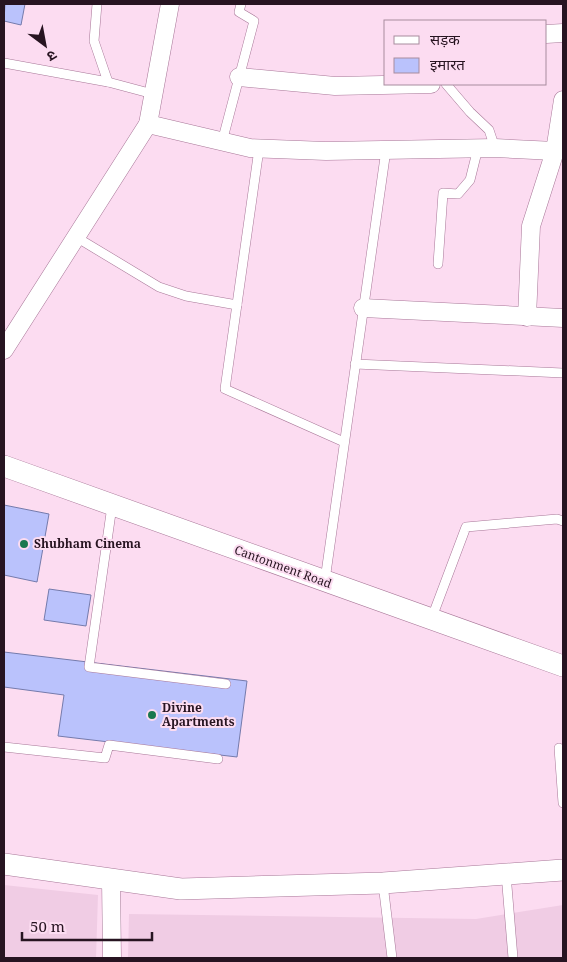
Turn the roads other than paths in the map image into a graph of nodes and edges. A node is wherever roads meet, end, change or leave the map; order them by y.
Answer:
1 (97, 4) edge
2 (170, 4) edge
3 (241, 4) edge
4 (563, 33) edge
5 (547, 34) edge
6 (4, 63) edge
7 (239, 77) junction
8 (108, 82) junction
9 (384, 85) edge
10 (447, 85) edge
11 (154, 94) junction
12 (563, 100) edge
13 (148, 124) junction
14 (222, 142) junction
15 (486, 148) junction
16 (259, 149) junction
17 (386, 150) junction
18 (555, 151) junction
19 (76, 238) junction
20 (438, 264) dead end
21 (237, 305) junction
22 (363, 308) junction
23 (528, 316) junction
24 (563, 318) edge
25 (4, 350) edge
26 (355, 364) junction
27 (563, 372) edge
28 (344, 442) junction
29 (4, 466) edge
30 (112, 506) junction
31 (563, 521) edge
32 (325, 582) junction
33 (431, 620) junction
34 (563, 666) edge
35 (226, 684) dead end
36 (4, 747) edge
37 (559, 748) dead end
38 (218, 759) dead end
39 (563, 802) edge
40 (4, 864) edge
41 (563, 870) edge
42 (506, 874) junction
43 (112, 880) junction
44 (383, 884) junction
45 (112, 958) edge
46 (392, 958) edge
47 (513, 958) edge

1 - 8 lane
2 - 11 street
3 - 7 lane
4 - 5 street
6 - 8 lane
7 - 9 street
7 - 14 lane
8 - 11 lane
10 - 15 lane
11 - 13 street
12 - 18 street
13 - 14 street
13 - 19 street
14 - 16 street
15 - 17 street
15 - 18 street
15 - 20 lane
16 - 17 street
16 - 21 lane
17 - 22 lane
18 - 23 street
19 - 21 lane
19 - 25 street
21 - 28 lane
22 - 23 street
22 - 26 lane
23 - 24 street
26 - 27 lane
26 - 28 lane
28 - 32 lane
29 - 30 street, Cantonment Road
30 - 32 street, Cantonment Road
30 - 35 lane
31 - 33 lane
32 - 33 street, Cantonment Road
33 - 34 street, Cantonment Road
36 - 38 lane
37 - 39 lane
40 - 43 street
41 - 42 street
42 - 44 street
42 - 47 lane
43 - 44 street
43 - 45 street
44 - 46 lane

